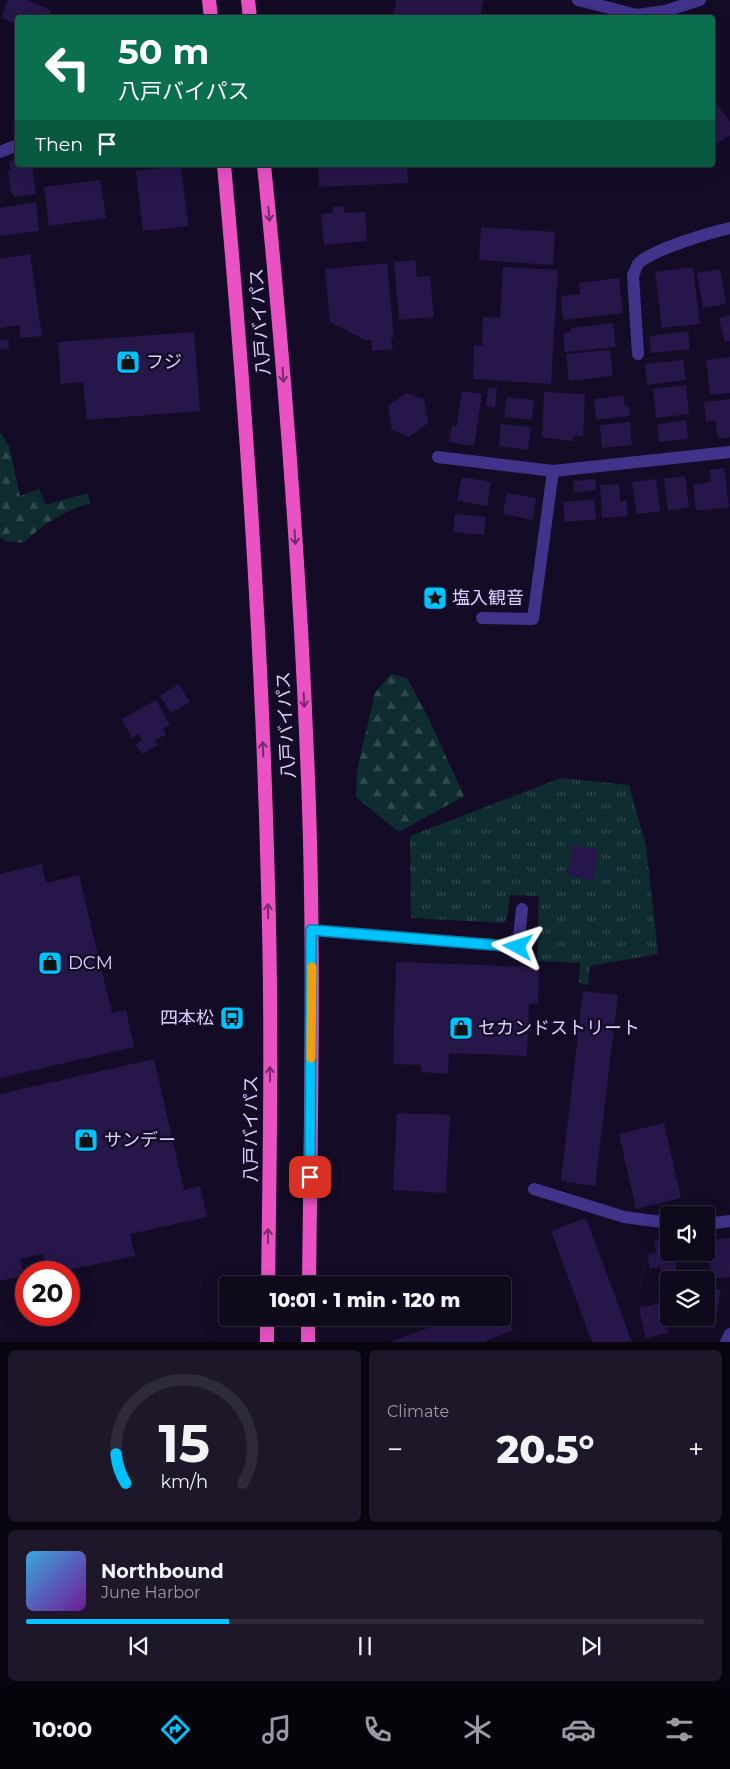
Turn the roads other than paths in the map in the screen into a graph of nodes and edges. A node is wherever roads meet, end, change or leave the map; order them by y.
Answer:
1 (209, 0) edge
2 (248, 0) edge
3 (578, 0) edge
4 (700, 0) edge
5 (211, 15) edge
6 (244, 15) edge
7 (250, 15) edge
8 (15, 146) edge
9 (0, 152) edge
10 (224, 167) edge
11 (264, 167) edge
12 (730, 228) edge
13 (638, 354) dead end
14 (730, 452) edge
15 (438, 457) dead end
16 (553, 471) junction
17 (482, 618) dead end
18 (522, 909) dead end
19 (311, 930) junction
20 (534, 1189) dead end
21 (730, 1222) edge
22 (660, 1223) edge
23 (715, 1223) edge
24 (268, 1276) edge
25 (309, 1276) edge
26 (267, 1326) edge
27 (308, 1326) edge
28 (730, 1334) edge
29 (267, 1342) edge
30 (308, 1342) edge
31 (726, 1342) edge

1 - 5 highway
2 - 6 street
2 - 7 highway
3 - 4 street
8 - 9 street
24 -> 10 highway, 八戸バイパス
11 -> 19 highway, 八戸バイパス
12 - 13 street
14 - 16 street
15 - 16 street
16 - 17 street
18 - 19 street
19 - 25 highway, 八戸バイパス
20 - 22 street
21 - 23 street
26 - 29 highway
27 - 30 highway
28 - 31 street

